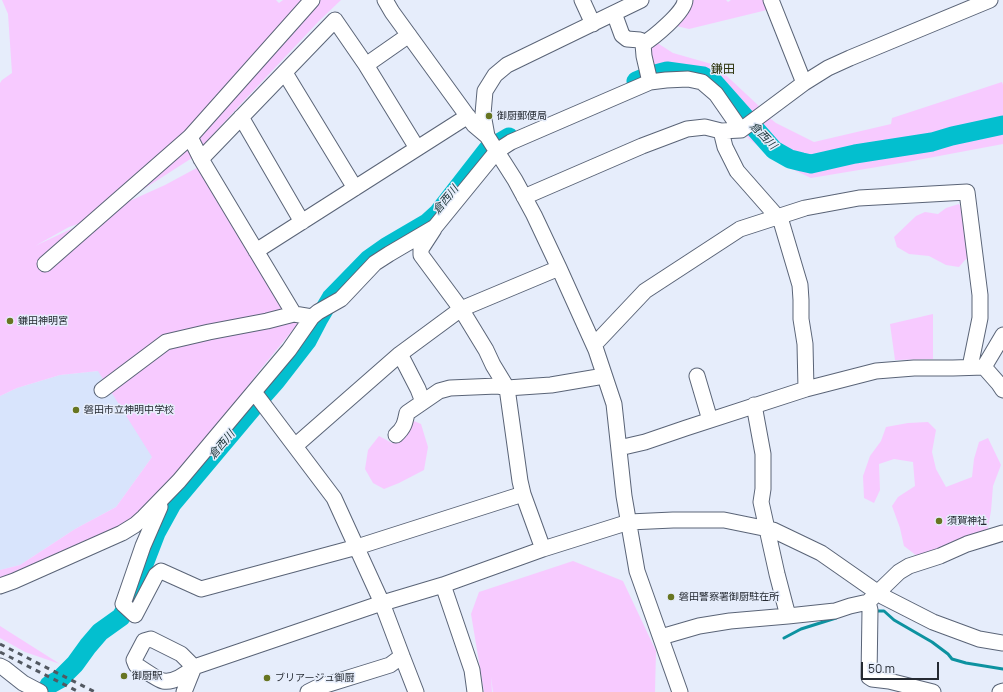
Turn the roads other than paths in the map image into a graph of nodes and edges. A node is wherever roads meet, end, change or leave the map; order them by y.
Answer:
1 (312, 0) edge
2 (385, 0) edge
3 (582, 0) edge
4 (641, 0) edge
5 (685, 0) edge
6 (771, 0) edge
7 (990, 0) edge
8 (614, 14) junction
9 (593, 24) junction
10 (409, 34) junction
11 (643, 44) junction
12 (366, 65) junction
13 (285, 72) junction
14 (650, 82) junction
15 (804, 83) junction
16 (468, 116) junction
17 (241, 117) junction
18 (744, 128) junction
19 (721, 131) junction
20 (487, 136) junction
21 (190, 137) junction
22 (418, 148) junction
23 (497, 151) junction
24 (201, 159) junction
25 (355, 188) junction
26 (524, 197) junction
27 (777, 217) junction
28 (302, 222) junction
29 (435, 227) junction
30 (256, 251) junction
31 (44, 264) dead end
32 (559, 268) junction
33 (461, 309) junction
34 (294, 314) junction
35 (312, 317) junction
36 (1003, 335) edge
37 (594, 345) junction
38 (400, 354) junction
39 (977, 367) junction
40 (604, 376) junction
41 (697, 376) dead end
42 (507, 388) junction
43 (806, 388) junction
44 (102, 390) dead end
45 (1003, 390) edge
46 (254, 392) junction
47 (423, 402) junction
48 (754, 405) junction
49 (710, 420) junction
50 (396, 435) dead end
51 (295, 446) junction
52 (619, 448) junction
53 (523, 494) junction
54 (159, 503) junction
55 (629, 522) junction
56 (766, 529) junction
57 (1003, 532) edge
58 (357, 547) junction
59 (543, 549) junction
60 (443, 585) junction
61 (0, 586) edge
62 (873, 597) junction
63 (382, 603) junction
64 (788, 616) junction
65 (661, 637) junction
66 (1003, 643) edge
67 (402, 656) junction
68 (0, 666) edge
69 (194, 667) junction
70 (167, 686) edge
71 (1003, 691) edge
72 (40, 692) edge
73 (184, 692) edge
74 (308, 692) edge
75 (416, 692) edge
76 (475, 692) edge
77 (680, 692) edge
78 (933, 692) edge
79 (1000, 692) edge

1 - 21 street
2 - 10 street
3 - 9 street
4 - 8 street
5 - 11 street
6 - 15 street
7 - 15 street
8 - 9 street
8 - 11 street
9 - 20 street
10 - 12 street
10 - 16 street
11 - 14 street
12 - 13 street
12 - 22 street
13 - 17 street
13 - 25 street
14 - 18 street
14 - 23 street
15 - 18 street
16 - 20 street
16 - 22 street
17 - 24 street
17 - 28 street
18 - 19 street
19 - 26 street
19 - 27 street
20 - 23 street
21 - 24 street
21 - 31 street
22 - 25 street
23 - 26 street
23 - 29 street
24 - 30 street
25 - 28 street
26 - 32 street
27 - 37 street
27 - 39 street
27 - 43 street
28 - 30 street
29 - 33 street
29 - 35 street
30 - 34 street
32 - 33 street
32 - 37 street
33 - 38 street
33 - 42 street
34 - 35 street
34 - 44 street
35 - 46 street
36 - 39 street
37 - 40 street
38 - 47 street
38 - 51 street
39 - 43 street
39 - 45 street
40 - 42 street
40 - 52 street
41 - 49 street
42 - 47 street
42 - 53 street
43 - 48 street
46 - 51 street
46 - 54 street
47 - 50 street
48 - 49 street
48 - 56 street
49 - 52 street
51 - 58 street
52 - 55 street
53 - 58 street
53 - 59 street
54 - 58 street
54 - 61 street
55 - 56 street
55 - 59 street
55 - 65 street
56 - 62 street
56 - 64 street
57 - 62 street
58 - 63 street
59 - 60 street
60 - 63 street
60 - 76 street
62 - 64 street
62 - 66 street
62 - 78 street
63 - 67 street
63 - 69 street
64 - 65 street
65 - 77 street
67 - 74 street
67 - 75 street
68 - 72 street
69 - 70 street
69 - 70 street
69 - 73 street
71 - 79 street

